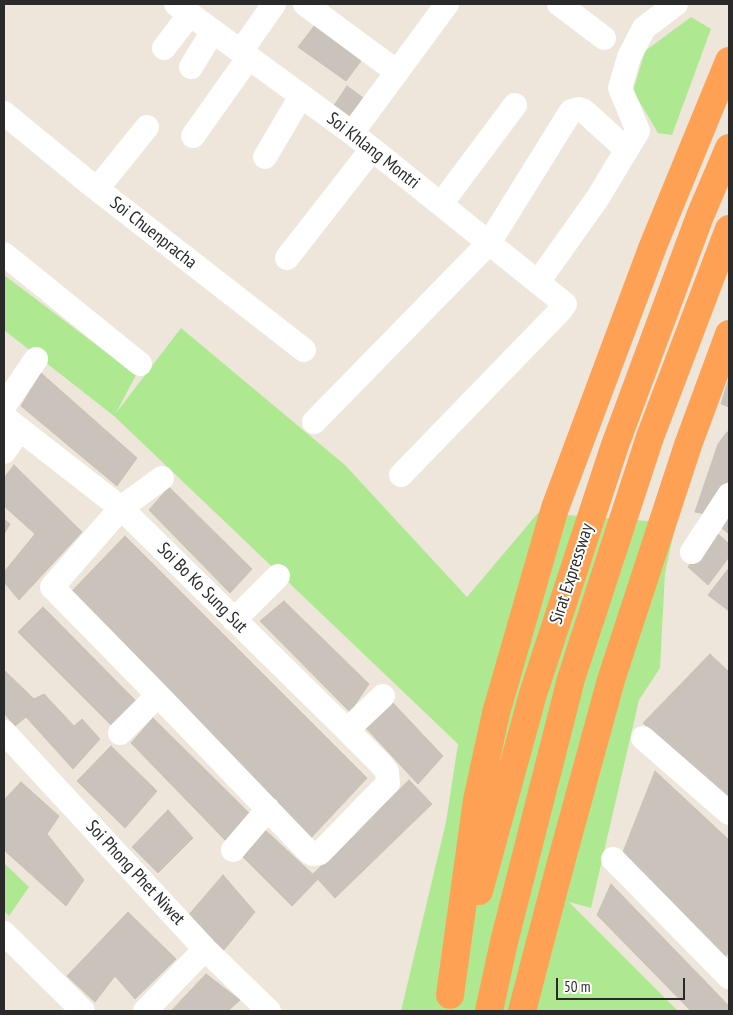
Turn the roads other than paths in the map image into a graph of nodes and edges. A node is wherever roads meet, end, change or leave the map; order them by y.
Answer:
1 (274, 4) edge
2 (305, 4) edge
3 (447, 4) edge
4 (559, 4) edge
5 (676, 4) edge
6 (196, 14) edge
7 (604, 38) dead end
8 (164, 48) dead end
9 (245, 54) junction
10 (729, 61) edge
11 (191, 67) dead end
12 (397, 72) junction
13 (301, 96) junction
14 (515, 105) dead end
15 (4, 113) edge
16 (147, 126) dead end
17 (352, 133) junction
18 (193, 136) dead end
19 (729, 148) edge
20 (372, 149) junction
21 (627, 150) junction
22 (265, 157) dead end
23 (97, 189) junction
24 (441, 204) junction
25 (729, 229) edge
26 (489, 243) junction
27 (4, 254) edge
28 (287, 258) dead end
29 (538, 282) junction
30 (729, 334) edge
31 (304, 350) dead end
32 (36, 359) dead end
33 (140, 364) dead end
34 (4, 406) edge
35 (314, 422) dead end
36 (12, 423) edge
37 (4, 452) edge
38 (401, 475) dead end
39 (162, 478) dead end
40 (729, 495) edge
41 (121, 508) junction
42 (692, 552) dead end
43 (278, 576) dead end
44 (234, 620) junction
45 (158, 695) junction
46 (384, 696) dead end
47 (346, 730) junction
48 (4, 732) edge
49 (120, 733) dead end
50 (643, 738) dead end
51 (268, 809) junction
52 (729, 813) edge
53 (232, 850) dead end
54 (613, 859) dead end
55 (4, 933) edge
56 (206, 949) junction
57 (729, 976) edge
58 (449, 1003) edge
59 (83, 1011) edge
60 (146, 1011) edge
61 (269, 1011) edge
62 (489, 1011) edge
63 (522, 1011) edge

1 - 9 street
2 - 12 street
3 - 12 street
4 - 7 street
5 - 21 street
6 - 8 street
6 - 9 street, Soi Khlang Montri
6 - 11 street
9 - 13 street, Soi Khlang Montri
9 - 18 street
10 - 58 highway
12 - 17 street
13 - 17 street, Soi Khlang Montri
13 - 22 street
14 - 24 street
15 - 23 street, Soi Chuenpracha
16 - 23 street
17 - 20 street, Soi Khlang Montri
19 - 58 highway, Sirat Expressway
20 - 24 street, Soi Khlang Montri
20 - 28 street
21 - 26 street
21 - 29 street
23 - 31 street, Soi Chuenpracha
24 - 26 street, Soi Khlang Montri
25 - 62 highway, Sirat Expressway
26 - 29 street, Soi Khlang Montri
26 - 35 street
27 - 33 street
29 - 38 street, Soi Khlang Montri
30 - 63 highway
32 - 34 street
36 - 37 street
36 - 41 street, Soi Bo Ko Sung Sut
39 - 41 street
40 - 42 street
41 - 44 street, Soi Bo Ko Sung Sut
41 - 45 street
43 - 44 street
44 - 47 street, Soi Bo Ko Sung Sut
45 - 49 street
45 - 51 street
46 - 47 street
47 - 51 street, Soi Bo Ko Sung Sut
48 - 56 street, Soi Phong Phet Niwet
50 - 52 street
51 - 53 street
54 - 57 street
55 - 59 street
56 - 60 street
56 - 61 street, Soi Phong Phet Niwet

